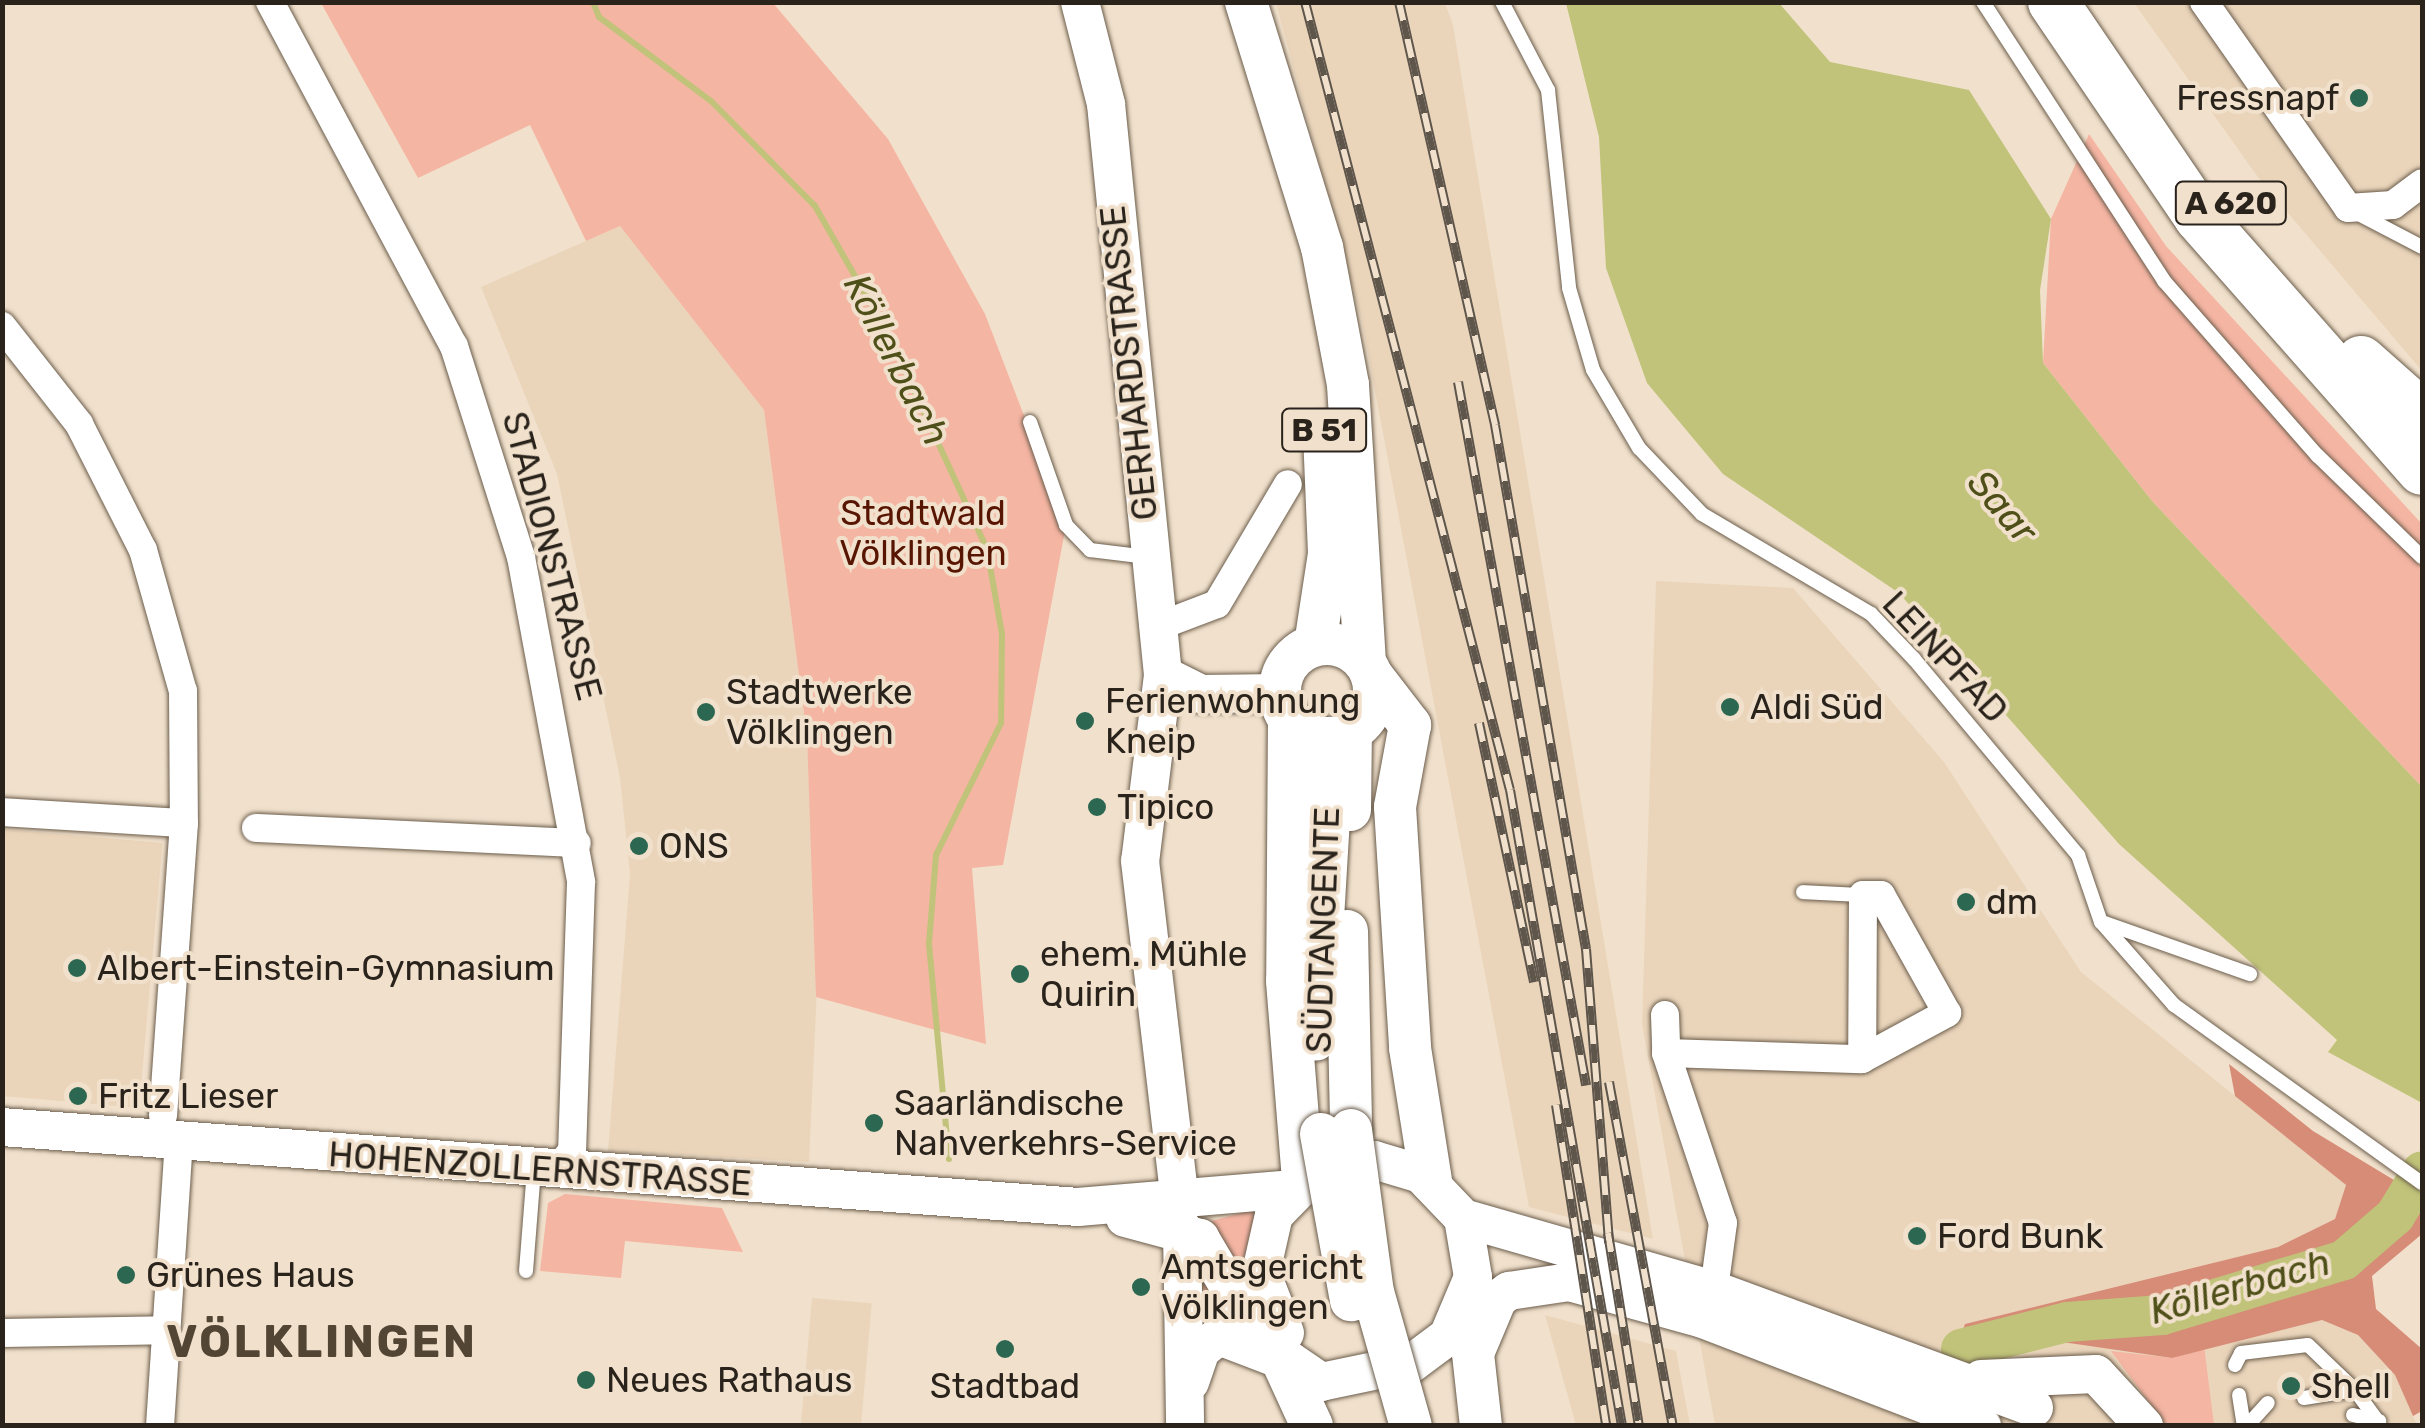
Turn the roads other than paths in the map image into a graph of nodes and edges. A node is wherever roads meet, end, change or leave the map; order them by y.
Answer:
1 (270, 2) edge
2 (1080, 2) edge
3 (1246, 2) edge
4 (1502, 2) edge
5 (1982, 2) edge
6 (2053, 2) edge
7 (2089, 2) edge
8 (2204, 2) edge
9 (2422, 183) edge
10 (2348, 208) junction
11 (1306, 214) junction
12 (2422, 247) edge
13 (2, 326) edge
14 (1030, 422) dead end
15 (2415, 437) edge
16 (2422, 478) edge
17 (1288, 484) dead end
18 (1148, 557) junction
19 (2422, 557) edge
20 (1154, 628) junction
21 (1315, 645) junction
22 (1369, 670) junction
23 (1163, 675) junction
24 (1291, 715) junction
25 (1352, 732) junction
26 (2, 812) edge
27 (184, 824) junction
28 (256, 828) dead end
29 (578, 844) junction
30 (1803, 892) dead end
31 (1863, 895) junction
32 (2102, 922) junction
33 (2250, 974) dead end
34 (1666, 1016) dead end
35 (1666, 1052) junction
36 (1862, 1059) junction
37 (2, 1127) edge
38 (171, 1128) junction
39 (1336, 1132) junction
40 (535, 1170) junction
41 (1432, 1181) junction
42 (2422, 1182) edge
43 (1299, 1185) junction
44 (1193, 1208) junction
45 (1463, 1218) junction
46 (526, 1271) dead end
47 (1714, 1290) junction
48 (1495, 1301) junction
49 (166, 1330) junction
50 (2, 1333) edge
51 (1432, 1350) junction
52 (1284, 1365) junction
53 (2235, 1366) dead end
54 (1380, 1372) junction
55 (1954, 1385) junction
56 (2355, 1390) junction
57 (2239, 1394) dead end
58 (2304, 1398) dead end
59 (2268, 1403) dead end
60 (1186, 1410) edge
61 (2354, 1415) dead end
62 (2028, 1417) edge
63 (2379, 1422) edge
64 (160, 1426) edge
65 (1312, 1426) edge
66 (1386, 1426) edge
67 (1411, 1426) edge
68 (1481, 1426) edge
69 (1982, 1426) edge
70 (2116, 1426) edge
71 (2144, 1426) edge
72 (2246, 1426) edge

1 - 29 street, STADIONSTRASSE
2 - 18 main road, GERHARDSTRASSE
3 - 11 main road
4 - 32 lane, LEINPFAD
5 - 19 lane
6 - 15 highway, A 620
7 - 15 highway, A 620
8 - 10 street
9 - 10 street
10 - 12 lane
11 - 21 main road, B 51
11 - 22 main road
13 - 27 street
14 - 18 lane
15 - 16 highway
17 - 20 street
18 - 20 main road, GERHARDSTRASSE
20 - 23 main road, GERHARDSTRASSE
21 - 22 main road
21 - 24 main road
22 - 25 main road
22 - 41 main road
23 - 24 main road
23 - 44 main road, GERHARDSTRASSE
24 - 25 main road
24 - 39 main road, SÜDTANGENTE
24 - 43 main road
25 - 39 main road, SÜDTANGENTE
26 - 27 street
27 - 38 street
28 - 29 street
29 - 40 street, STADIONSTRASSE
30 - 31 lane
31 - 36 street
31 - 36 street
32 - 33 lane
32 - 42 lane, LEINPFAD
34 - 35 street
35 - 36 street
35 - 47 street
37 - 38 main road, HOHENZOLLERNSTRASSE
38 - 40 main road, HOHENZOLLERNSTRASSE
38 - 49 street
39 - 66 main road, SÜDTANGENTE, bridge
39 - 67 main road, SÜDTANGENTE, bridge
40 - 44 main road, HOHENZOLLERNSTRASSE
40 - 46 lane
41 - 43 main road
41 - 45 main road
43 - 44 main road, HOHENZOLLERNSTRASSE
43 - 54 main road
44 - 52 main road
44 - 60 main road, GERHARDSTRASSE
45 - 47 main road
45 - 51 main road
47 - 55 main road
48 - 51 main road
48 - 68 main road
48 - 69 main road
49 - 50 street
49 - 64 street
51 - 54 main road
52 - 54 main road
52 - 60 main road
52 - 65 main road
53 - 56 lane
55 - 62 main road
55 - 71 main road
56 - 58 lane
56 - 63 lane
57 - 72 lane
59 - 72 lane
61 - 63 lane
62 - 70 main road

